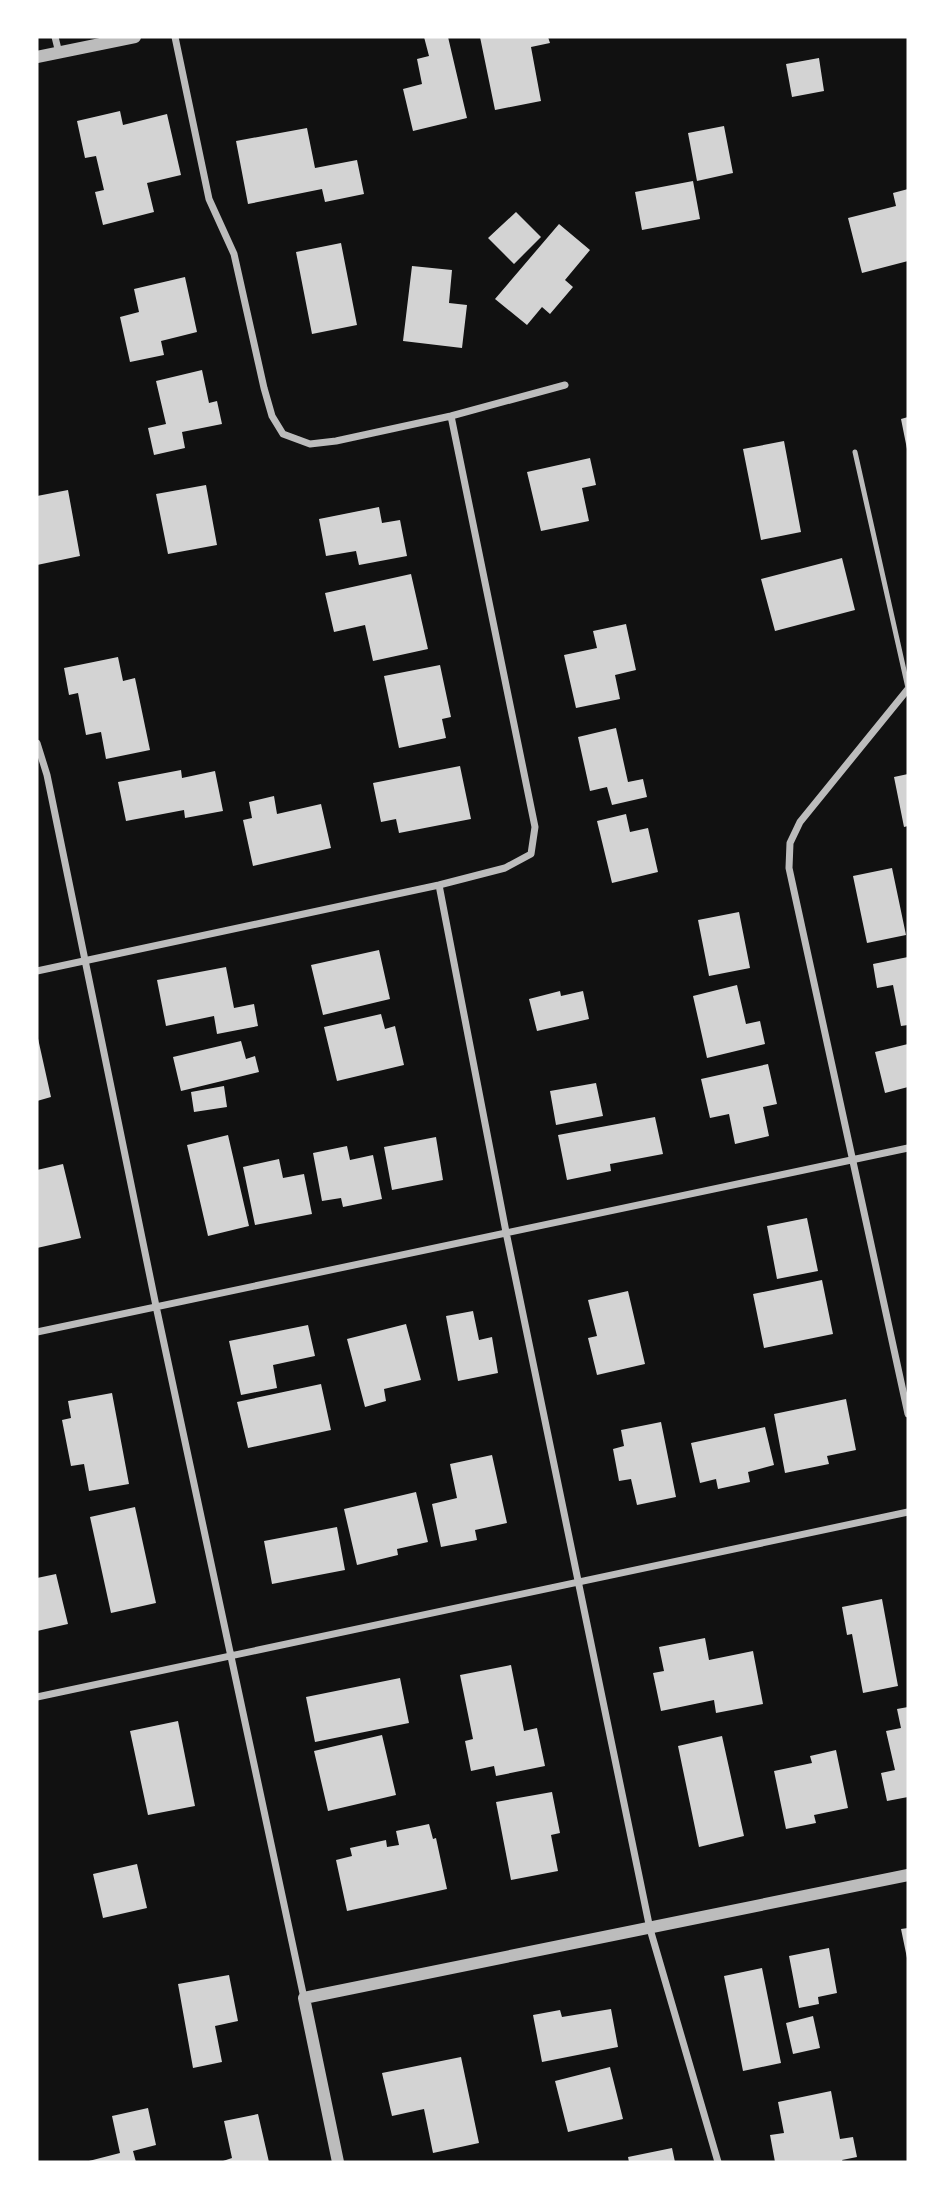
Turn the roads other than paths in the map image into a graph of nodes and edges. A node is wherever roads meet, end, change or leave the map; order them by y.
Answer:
1 (55, 37) edge
2 (135, 37) edge
3 (174, 37) edge
4 (59, 52) junction
5 (37, 57) edge
6 (565, 385) dead end
7 (452, 416) junction
8 (855, 452) dead end
9 (908, 689) edge
10 (37, 743) edge
11 (439, 886) junction
12 (86, 961) junction
13 (37, 971) edge
14 (908, 1148) edge
15 (853, 1160) junction
16 (506, 1232) junction
17 (156, 1306) junction
18 (37, 1332) edge
19 (908, 1415) edge
20 (908, 1512) edge
21 (579, 1582) junction
22 (232, 1656) junction
23 (37, 1697) edge
24 (908, 1875) edge
25 (650, 1929) junction
26 (304, 1998) junction
27 (338, 2162) edge
28 (718, 2162) edge

1 - 4 street
2 - 4 street
3 - 7 street
4 - 5 street
6 - 7 street
7 - 11 street
8 - 9 lane
9 - 15 street
10 - 12 street
11 - 12 street
11 - 16 street
12 - 13 street
12 - 17 street
14 - 15 street
15 - 16 street
15 - 19 street
16 - 17 street
16 - 21 street
17 - 18 street
17 - 22 street
20 - 21 street
21 - 22 street
21 - 25 street
22 - 23 street
22 - 26 street
24 - 25 street
25 - 26 street
25 - 28 street
26 - 27 street

